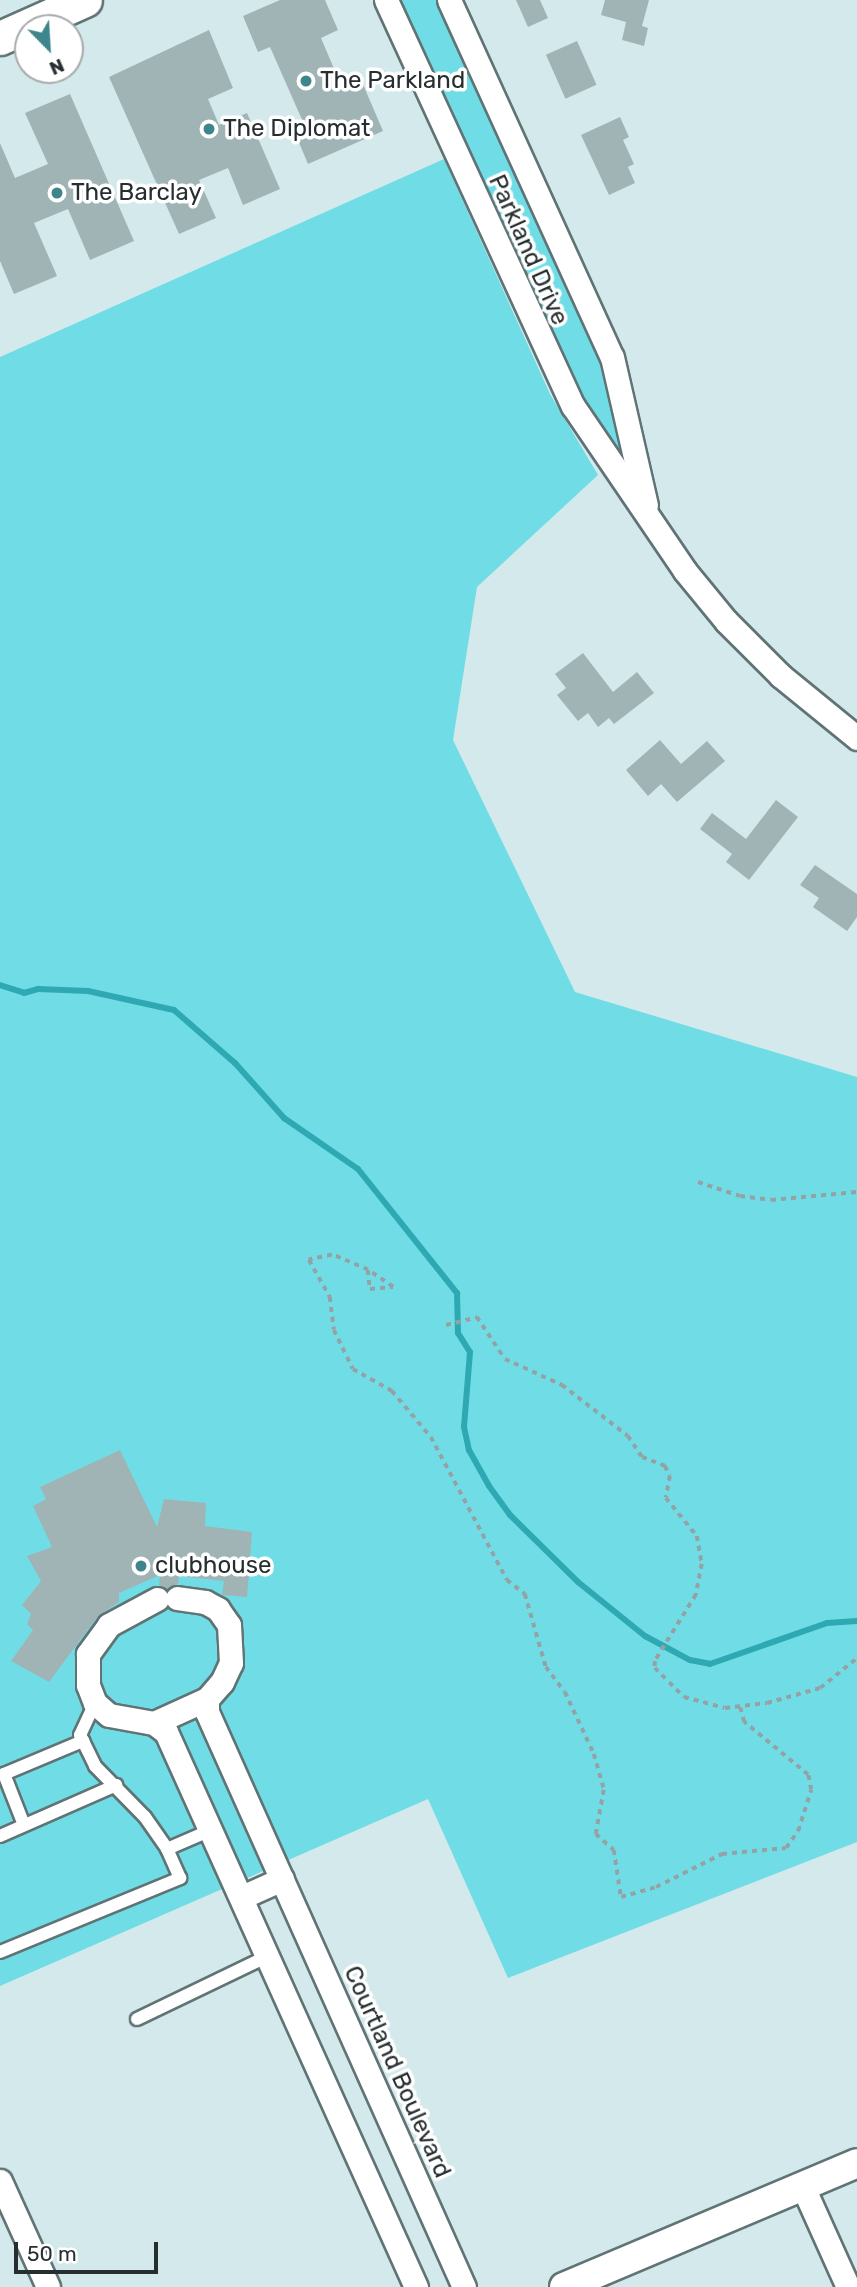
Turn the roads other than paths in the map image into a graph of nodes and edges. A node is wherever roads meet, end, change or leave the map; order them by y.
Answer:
1 (85, 0) edge
2 (386, 0) edge
3 (449, 0) edge
4 (0, 38) edge
5 (647, 508) junction
6 (857, 738) edge
7 (207, 1699) junction
8 (95, 1703) junction
9 (154, 1723) junction
10 (83, 1741) junction
11 (116, 1785) junction
12 (24, 1825) junction
13 (211, 1830) junction
14 (0, 1836) edge
15 (167, 1849) junction
16 (282, 1879) junction
17 (242, 1897) junction
18 (0, 1952) edge
19 (268, 1956) junction
20 (137, 2019) dead end
21 (857, 2163) edge
22 (0, 2181) edge
23 (803, 2186) junction
24 (48, 2287) edge
25 (416, 2287) edge
26 (464, 2287) edge
27 (564, 2287) edge
28 (848, 2287) edge

1 - 4 main road
2 - 5 street, Parkland Drive
3 - 5 street, Parkland Drive
5 - 6 street, Parkland Drive
7 - 8 street
7 - 9 street
7 - 16 street, Courtland Boulevard
8 - 9 street
8 - 10 lane
9 - 13 street
10 - 11 lane
10 - 12 lane
11 - 12 lane
11 - 15 lane
12 - 14 lane
13 - 15 lane
13 - 17 street
15 - 18 lane
16 - 17 street
16 - 26 street, Courtland Boulevard
17 - 19 street
19 - 20 lane
19 - 25 street
21 - 23 street
22 - 24 street
23 - 27 street
23 - 28 street

